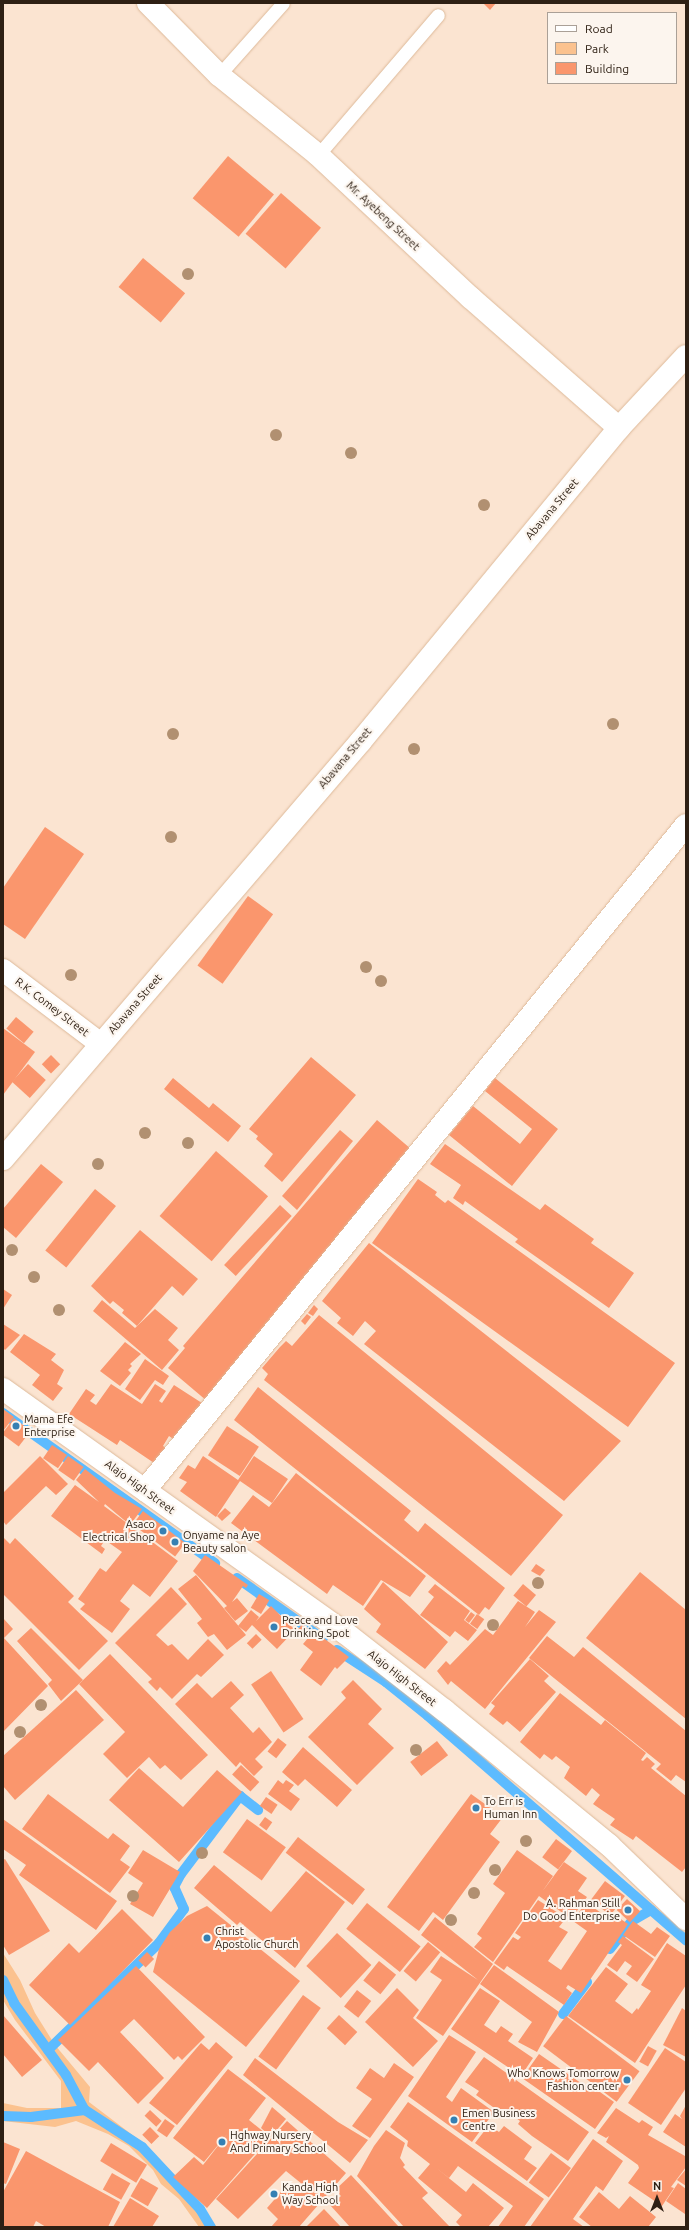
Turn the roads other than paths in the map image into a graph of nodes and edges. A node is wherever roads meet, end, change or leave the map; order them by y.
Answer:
1 (148, 3) edge
2 (283, 3) edge
3 (438, 15) dead end
4 (219, 75) junction
5 (318, 155) junction
6 (686, 356) edge
7 (619, 428) junction
8 (686, 826) edge
9 (3, 970) edge
10 (101, 1044) junction
11 (3, 1158) edge
12 (3, 1389) edge
13 (145, 1490) junction
14 (686, 1920) edge

1 - 4 street, Mr. Ayebeng Street
2 - 4 lane
3 - 5 lane
4 - 5 street, Mr. Ayebeng Street
5 - 7 street, Mr. Ayebeng Street
6 - 7 street, Abavana Street
7 - 10 street, Abavana Street
8 - 13 street
9 - 10 street, R.K. Comey Street
10 - 11 street, Abavana Street
12 - 13 street, Alajo High Street
13 - 14 street, Alajo High Street

